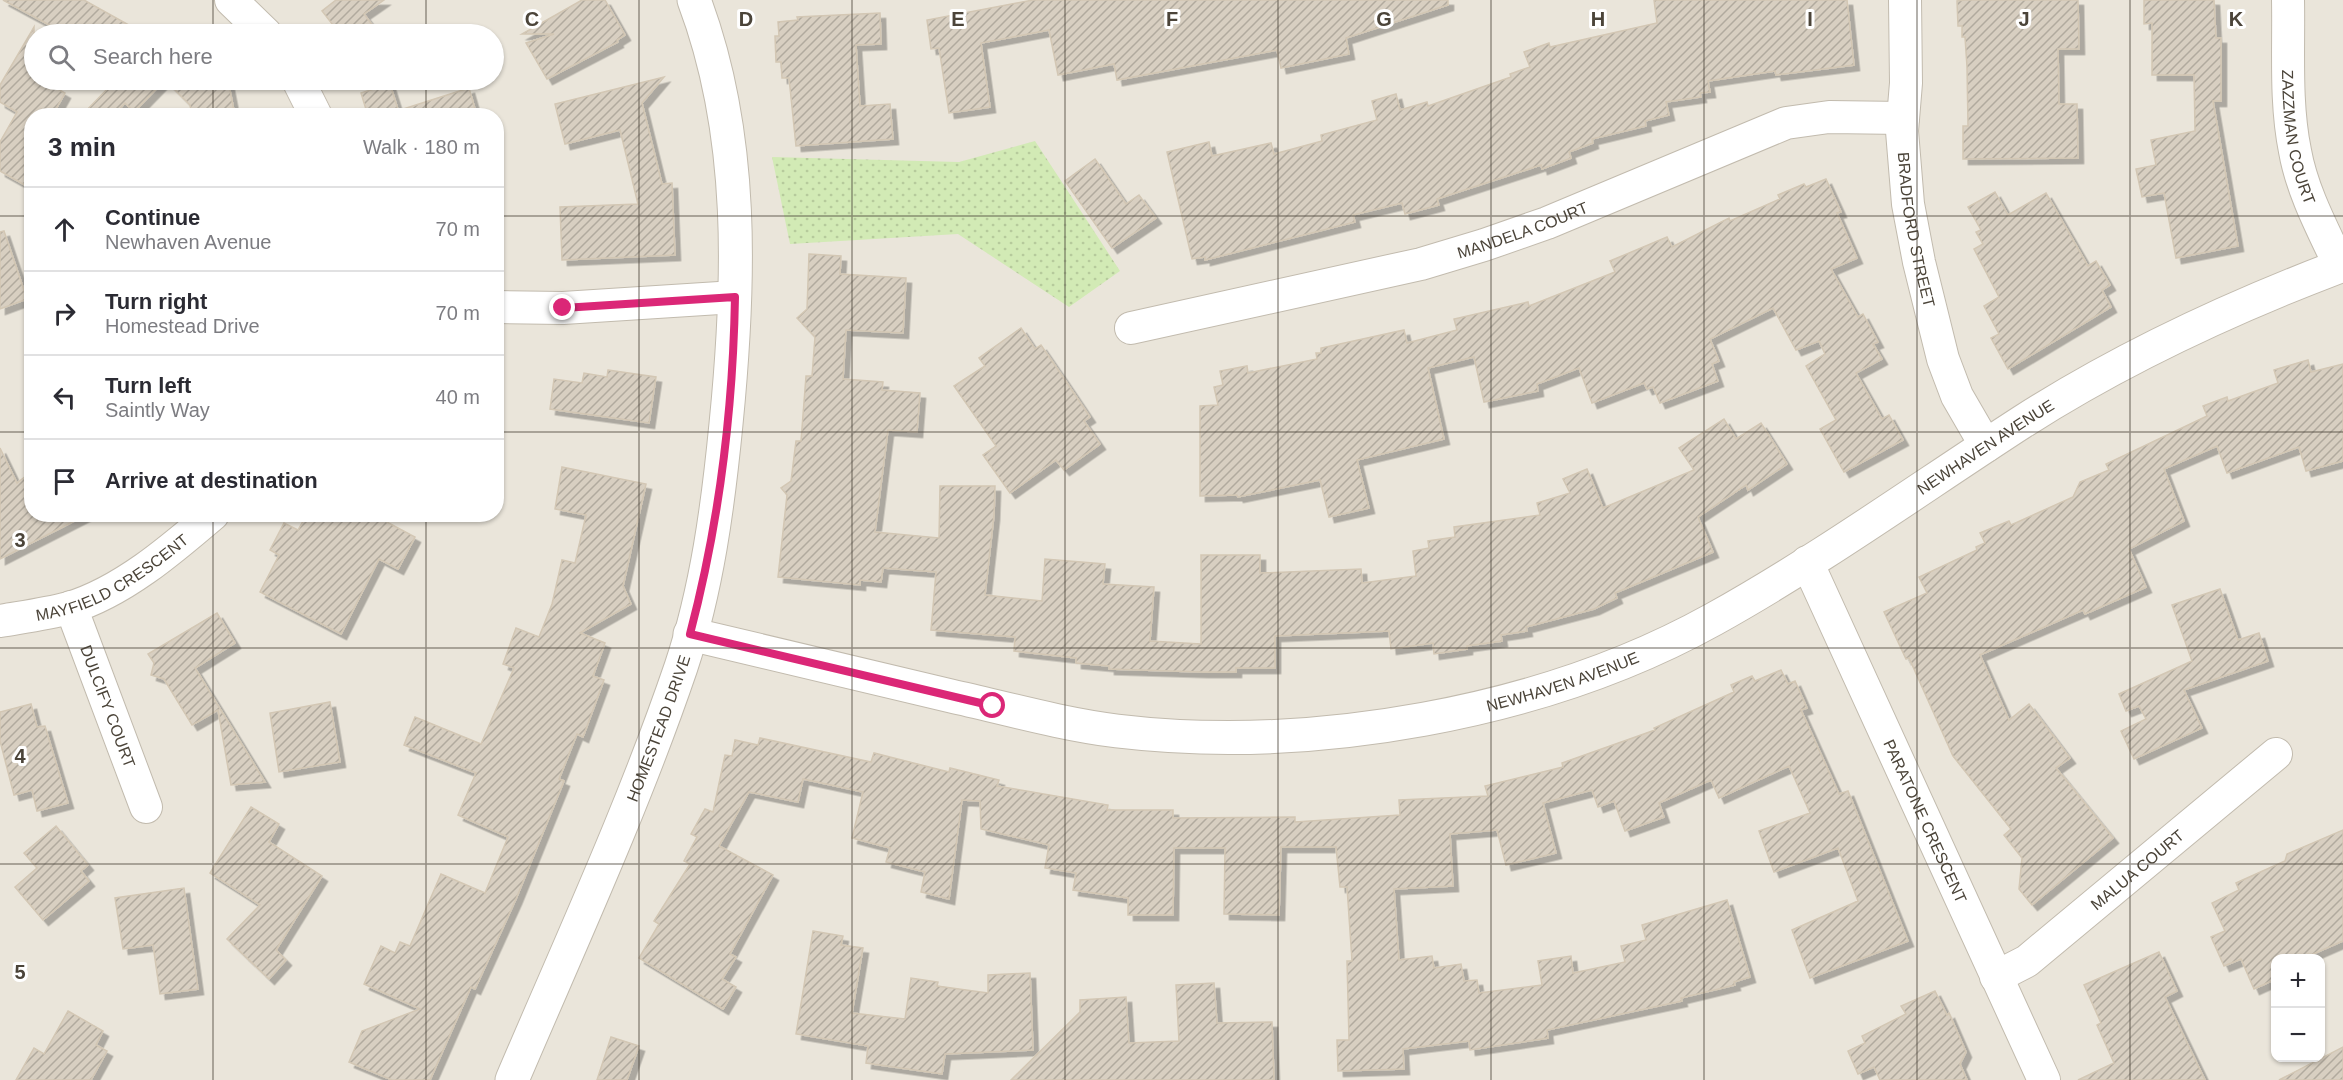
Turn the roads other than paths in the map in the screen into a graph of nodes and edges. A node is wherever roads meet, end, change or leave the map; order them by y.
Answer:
1 (231, 0) edge
2 (694, 0) edge
3 (1905, 0) edge
4 (2288, 0) edge
5 (256, 24) edge
6 (303, 90) edge
7 (312, 108) edge
8 (1903, 118) junction
9 (2341, 266) edge
10 (735, 297) junction
11 (504, 307) edge
12 (1131, 328) dead end
13 (1986, 446) junction
14 (204, 522) edge
15 (1807, 562) junction
16 (71, 607) junction
17 (0, 621) edge
18 (690, 634) junction
19 (2276, 754) dead end
20 (146, 807) dead end
21 (1996, 977) junction
22 (512, 1080) edge
23 (2044, 1080) edge

1 - 5 street
2 - 10 street, HOMESTEAD DRIVE
3 - 8 street, BRADFORD STREET
4 - 9 street, ZAZZMAN COURT
6 - 7 street
8 - 12 street, MANDELA COURT
8 - 13 street, BRADFORD STREET
9 - 13 street, NEWHAVEN AVENUE
10 - 11 street
10 - 18 street, HOMESTEAD DRIVE
13 - 15 street, NEWHAVEN AVENUE
14 - 16 street, MAYFIELD CRESCENT
15 - 18 street, NEWHAVEN AVENUE
15 - 21 street, PARATONE CRESCENT
16 - 17 street, MAYFIELD CRESCENT
16 - 20 street, DULCIFY COURT
18 - 22 street, HOMESTEAD DRIVE
19 - 21 street, MALUA COURT
21 - 23 street, PARATONE CRESCENT

